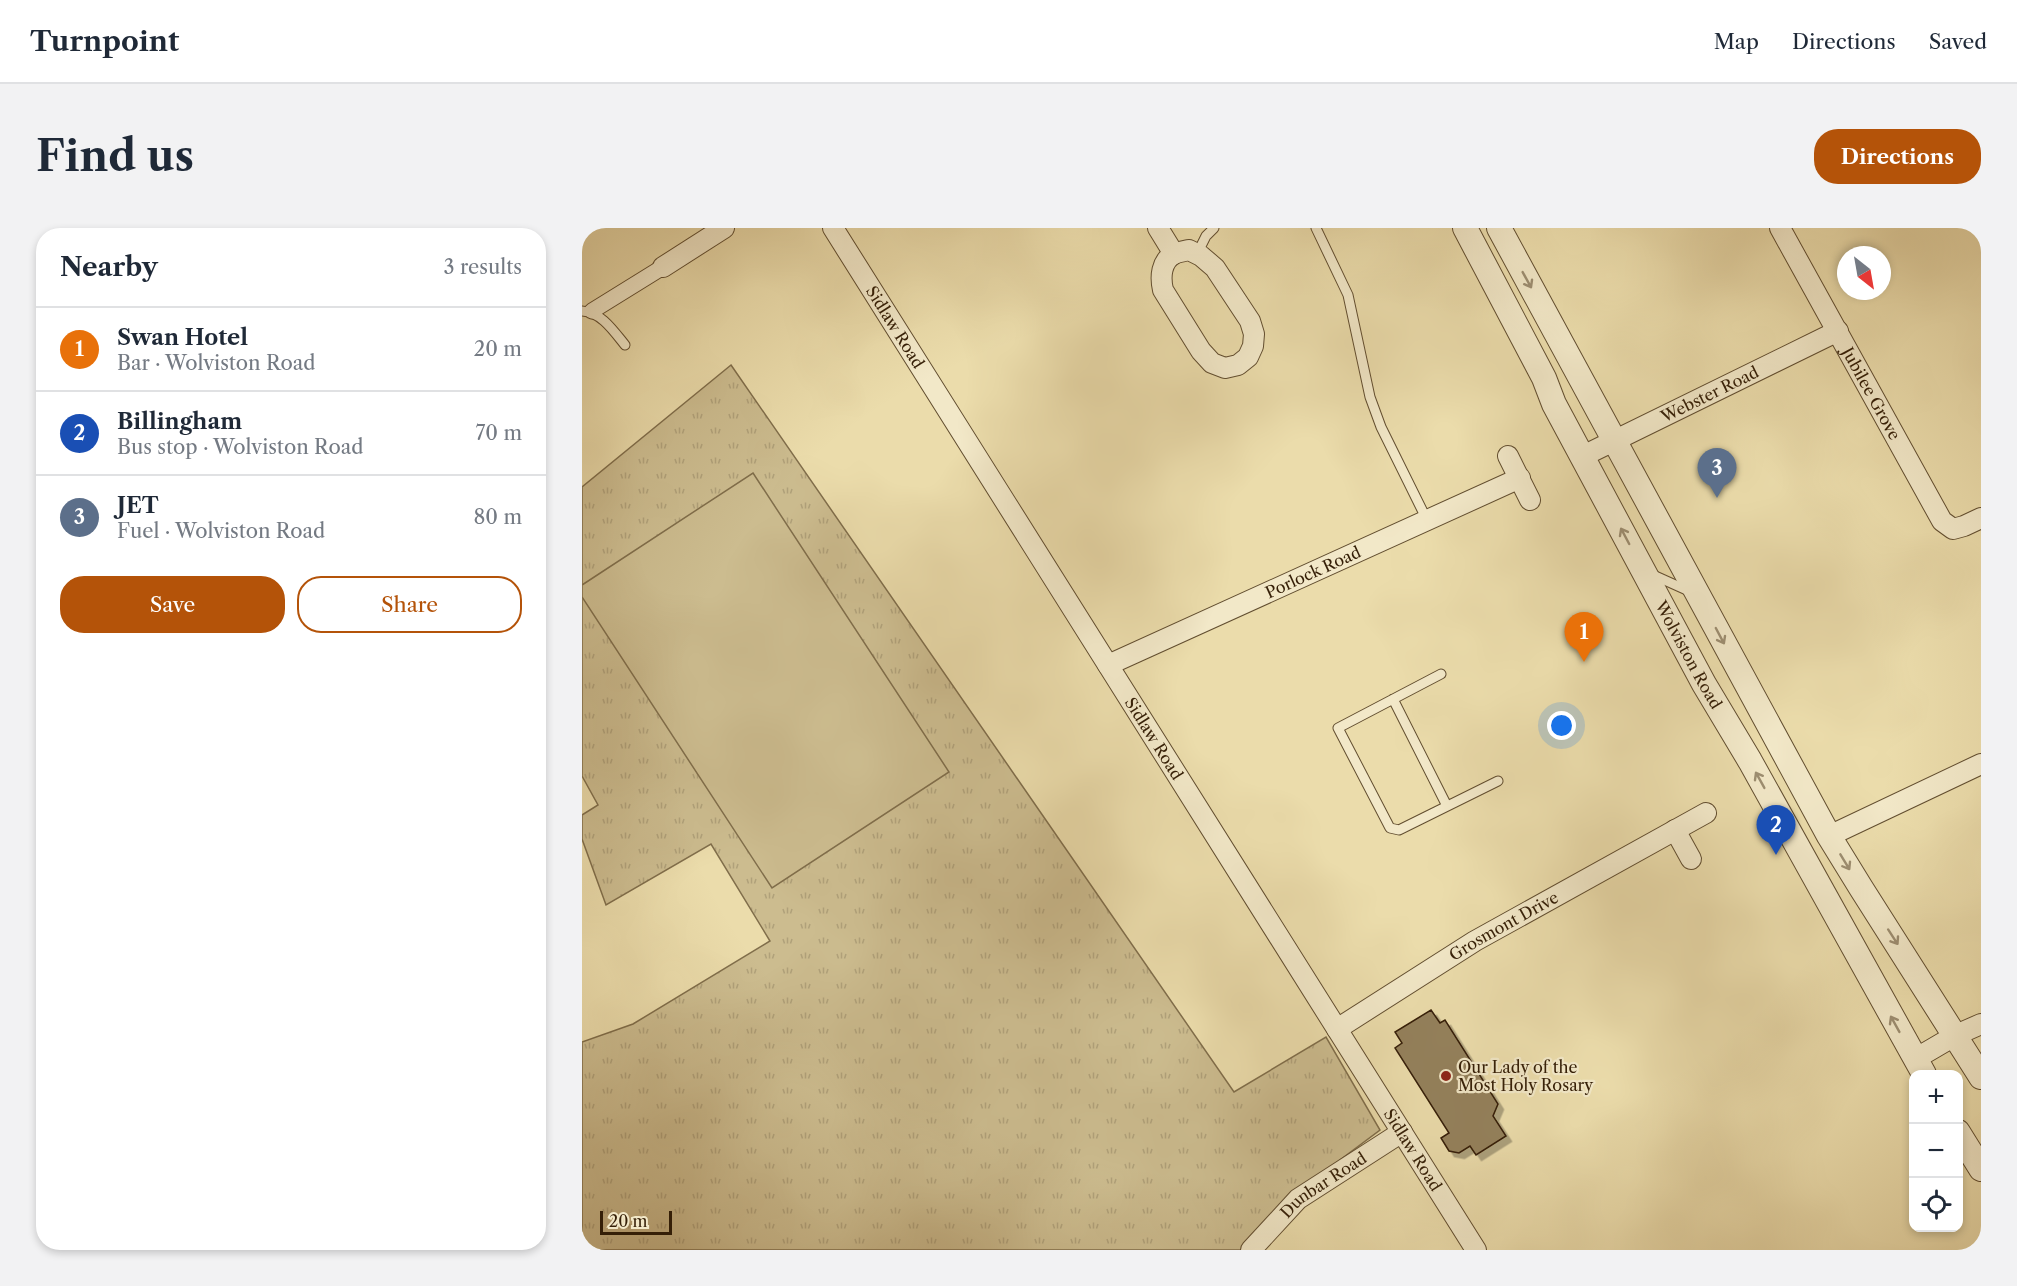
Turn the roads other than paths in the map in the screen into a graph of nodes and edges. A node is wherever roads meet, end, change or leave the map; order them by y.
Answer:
1 (724, 228) edge
2 (833, 228) edge
3 (1158, 228) edge
4 (1214, 228) edge
5 (1316, 228) edge
6 (1465, 228) edge
7 (1499, 228) edge
8 (1780, 228) edge
9 (1174, 254) junction
10 (1197, 254) junction
11 (663, 267) joint
12 (587, 311) edge
13 (1838, 331) junction
14 (625, 345) dead end
15 (1614, 440) junction
16 (1508, 456) dead end
17 (1583, 456) junction
18 (1520, 478) junction
19 (1530, 500) dead end
20 (1981, 518) edge
21 (1426, 520) junction
22 (1643, 570) junction
23 (1698, 595) junction
24 (1108, 665) junction
25 (1441, 674) dead end
26 (1393, 699) junction
27 (1981, 765) edge
28 (1498, 781) dead end
29 (1448, 806) junction
30 (1706, 813) dead end
31 (1675, 830) junction
32 (1829, 836) junction
33 (1799, 851) junction
34 (1691, 859) dead end
35 (1981, 1024) edge
36 (1337, 1029) junction
37 (1956, 1035) junction
38 (1920, 1067) edge
39 (1981, 1077) edge
40 (1402, 1132) junction
41 (1963, 1139) edge
42 (1981, 1169) edge
43 (1251, 1250) edge
44 (1476, 1250) edge

1 - 11 street
2 - 24 street, Sidlaw Road
3 - 9 street
4 - 10 lane
5 - 21 lane
6 - 17 street, Wolviston Road
7 -> 15 street
8 - 13 street, Jubilee Grove
9 - 10 street
9 - 10 street
11 - 12 street
12 - 14 lane
13 - 15 street, Webster Road
13 - 20 street, Jubilee Grove
15 - 17 street, Webster Road
15 - 23 street
16 - 18 street
22 -> 17 street, Wolviston Road
18 - 19 street
18 - 21 street, Porlock Road
21 - 24 street, Porlock Road
22 - 23 lane
33 -> 22 street, Wolviston Road
23 -> 32 street
24 - 36 street, Sidlaw Road
25 - 26 lane
26 - 29 lane
26 - 29 lane
27 - 32 street
28 - 29 lane
30 - 31 street, Grosmont Drive
31 - 34 street
31 - 36 street, Grosmont Drive
32 - 33 street
32 -> 37 street
38 -> 33 street, Wolviston Road
35 - 37 street
36 - 40 street, Sidlaw Road
37 - 38 street
37 - 39 street
40 - 43 street, Dunbar Road
40 - 44 street, Sidlaw Road
41 - 42 street

